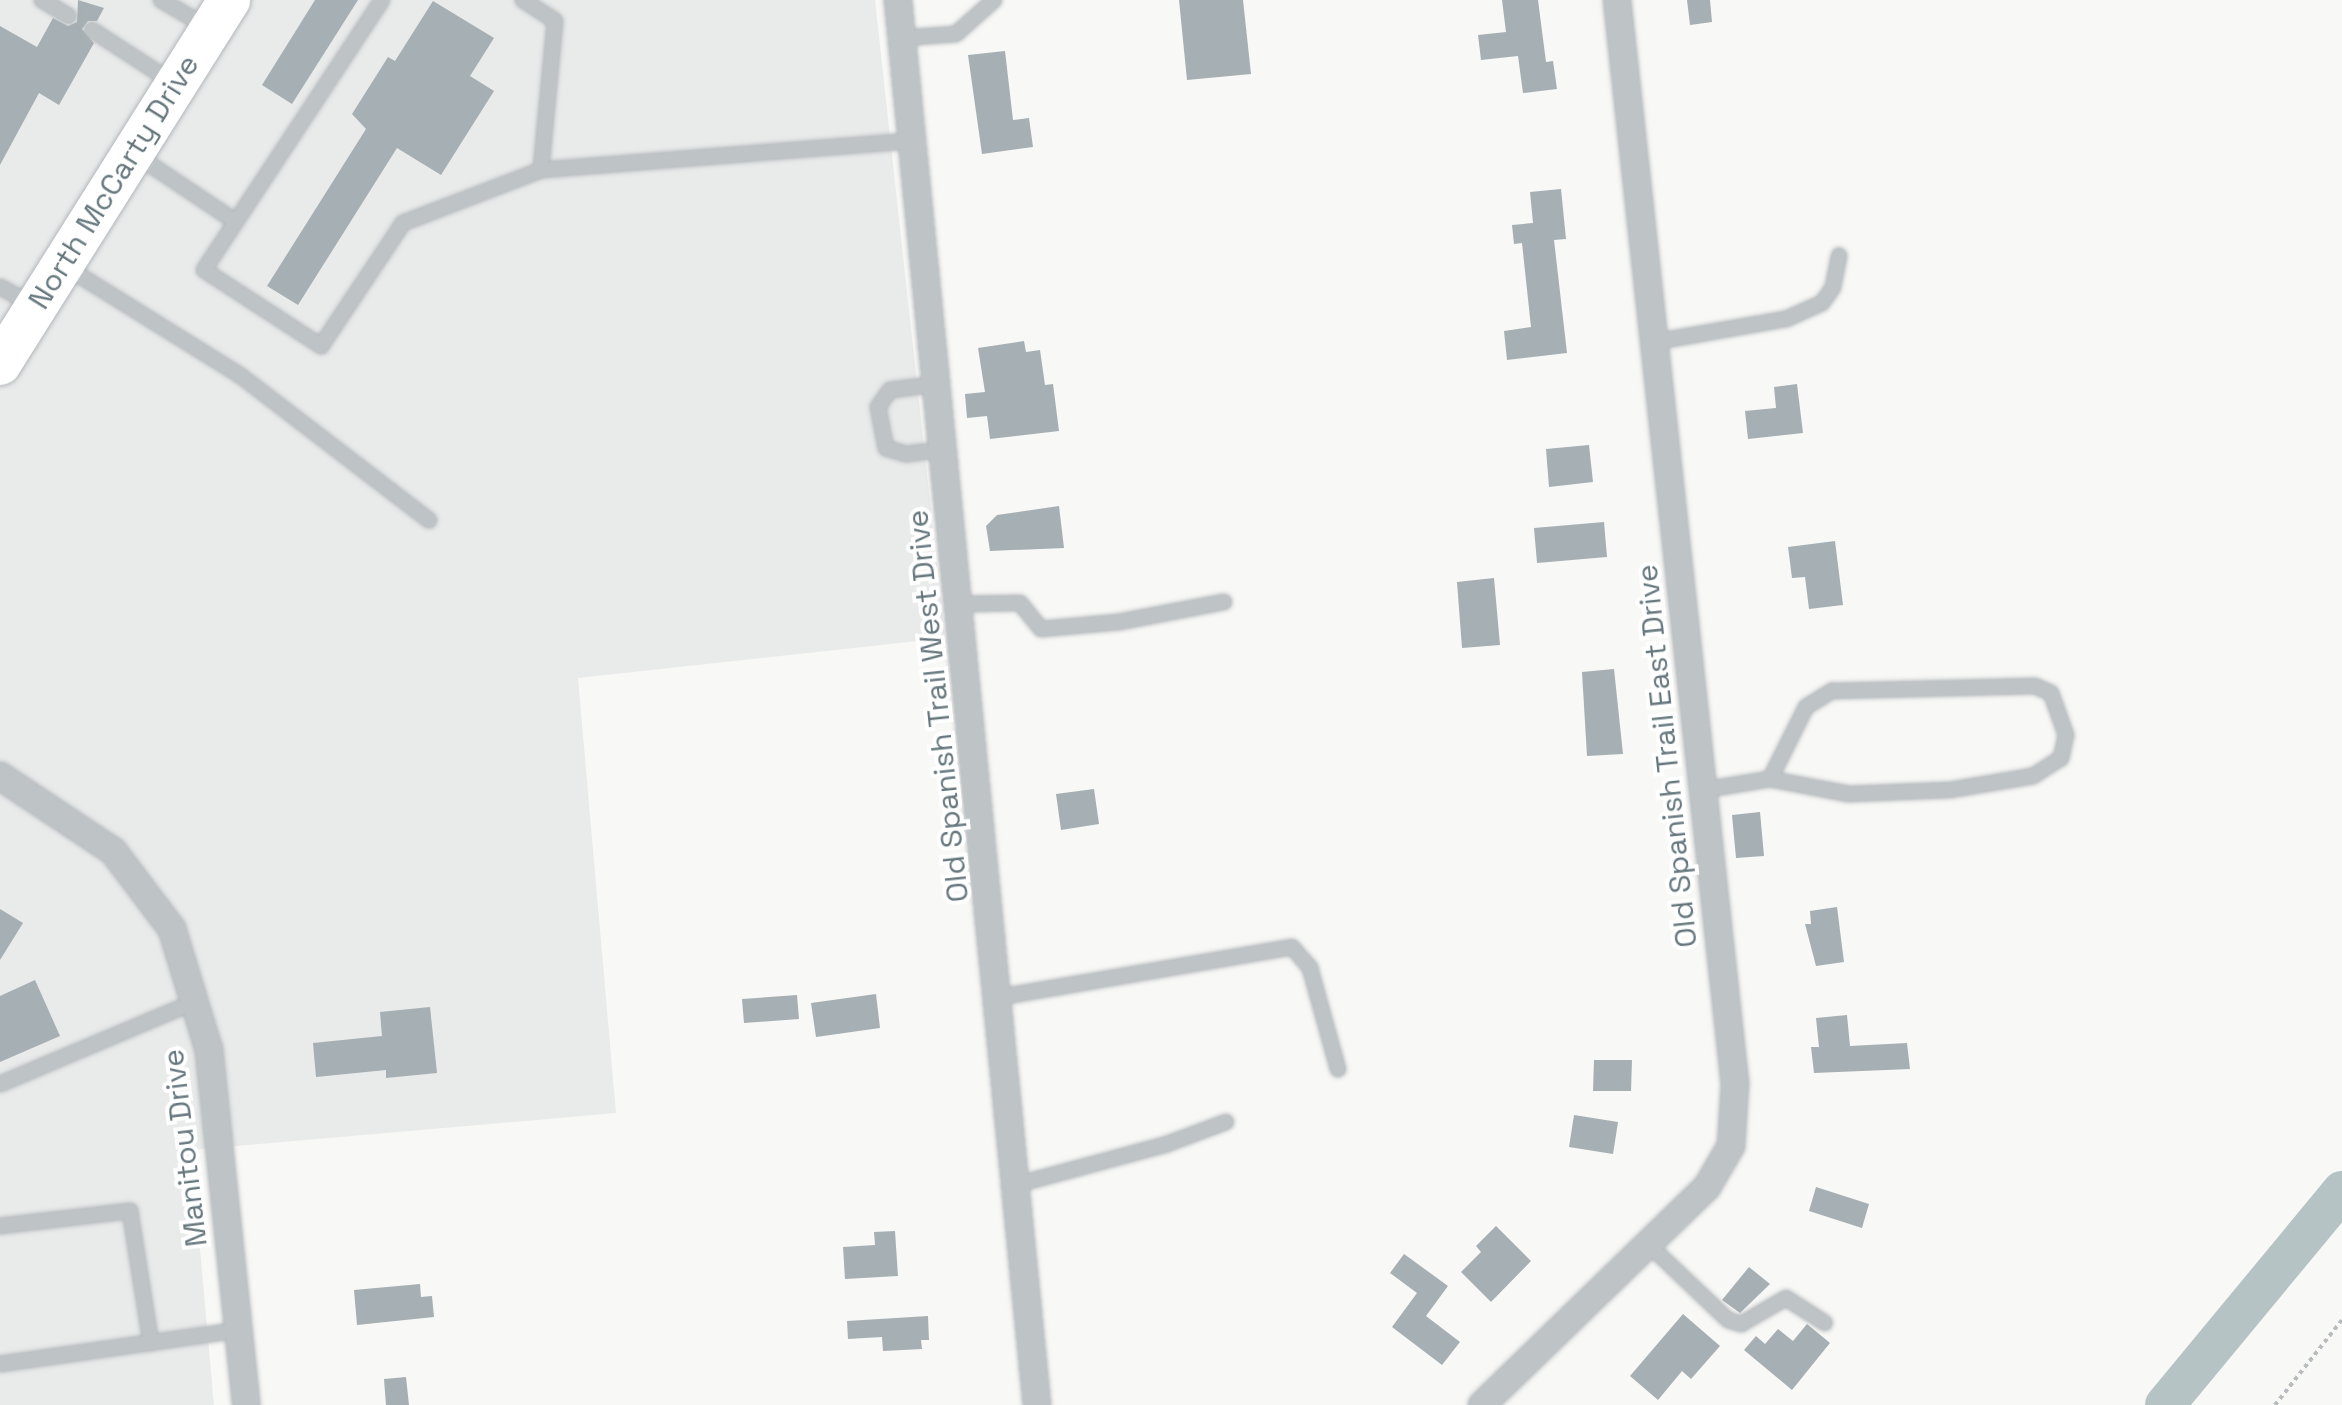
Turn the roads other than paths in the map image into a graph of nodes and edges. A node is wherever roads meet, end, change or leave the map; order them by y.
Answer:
1 (42, 0) edge
2 (161, 0) edge
3 (382, 0) edge
4 (523, 0) edge
5 (898, 0) edge
6 (994, 0) edge
7 (1617, 0) edge
8 (220, 15) edge
9 (69, 16) dead end
10 (92, 30) dead end
11 (902, 38) junction
12 (176, 84) junction
13 (912, 141) junction
14 (133, 153) junction
15 (541, 170) junction
16 (236, 222) junction
17 (1839, 256) dead end
18 (63, 264) junction
19 (0, 287) edge
20 (36, 306) junction
21 (1654, 342) junction
22 (0, 364) edge
23 (937, 384) junction
24 (944, 449) junction
25 (429, 520) dead end
26 (1224, 602) dead end
27 (960, 604) junction
28 (0, 776) edge
29 (1770, 779) junction
30 (1703, 790) junction
31 (1000, 997) junction
32 (194, 1002) junction
33 (1338, 1069) dead end
34 (0, 1084) edge
35 (1226, 1122) dead end
36 (1019, 1184) junction
37 (0, 1226) edge
38 (1648, 1244) junction
39 (1825, 1323) dead end
40 (238, 1330) junction
41 (151, 1343) junction
42 (0, 1364) edge
43 (246, 1405) edge
44 (1037, 1405) edge
45 (1482, 1405) edge

1 - 9 lane
2 - 8 lane
3 - 16 lane
4 - 15 lane
5 - 11 street, Old Spanish Trail West Drive
6 - 11 lane
7 - 21 street, Old Spanish Trail East Drive
8 - 12 main road, North McCarty Drive
10 - 12 lane
11 - 13 street, Old Spanish Trail West Drive
12 - 14 main road, North McCarty Drive
13 - 15 lane
13 - 23 street, Old Spanish Trail West Drive
14 - 16 lane
14 - 18 main road, North McCarty Drive
15 - 16 lane
17 - 21 lane
18 - 20 main road, North McCarty Drive
18 - 25 lane
19 - 20 lane
20 - 22 main road, North McCarty Drive
21 - 30 street, Old Spanish Trail East Drive
23 - 24 street, Old Spanish Trail West Drive
23 - 24 lane
24 - 27 street, Old Spanish Trail West Drive
26 - 27 lane
27 - 31 street, Old Spanish Trail West Drive
28 - 32 street, Manitou Drive
29 - 29 lane
29 - 30 lane
30 - 38 street, Old Spanish Trail East Drive
31 - 33 lane
31 - 36 street, Old Spanish Trail West Drive
32 - 34 lane
32 - 40 street, Manitou Drive
35 - 36 lane
36 - 44 street, Old Spanish Trail West Drive
37 - 41 lane
38 - 39 lane
38 - 45 street, Old Spanish Trail East Drive
40 - 41 lane
40 - 43 street, Manitou Drive
41 - 42 lane

